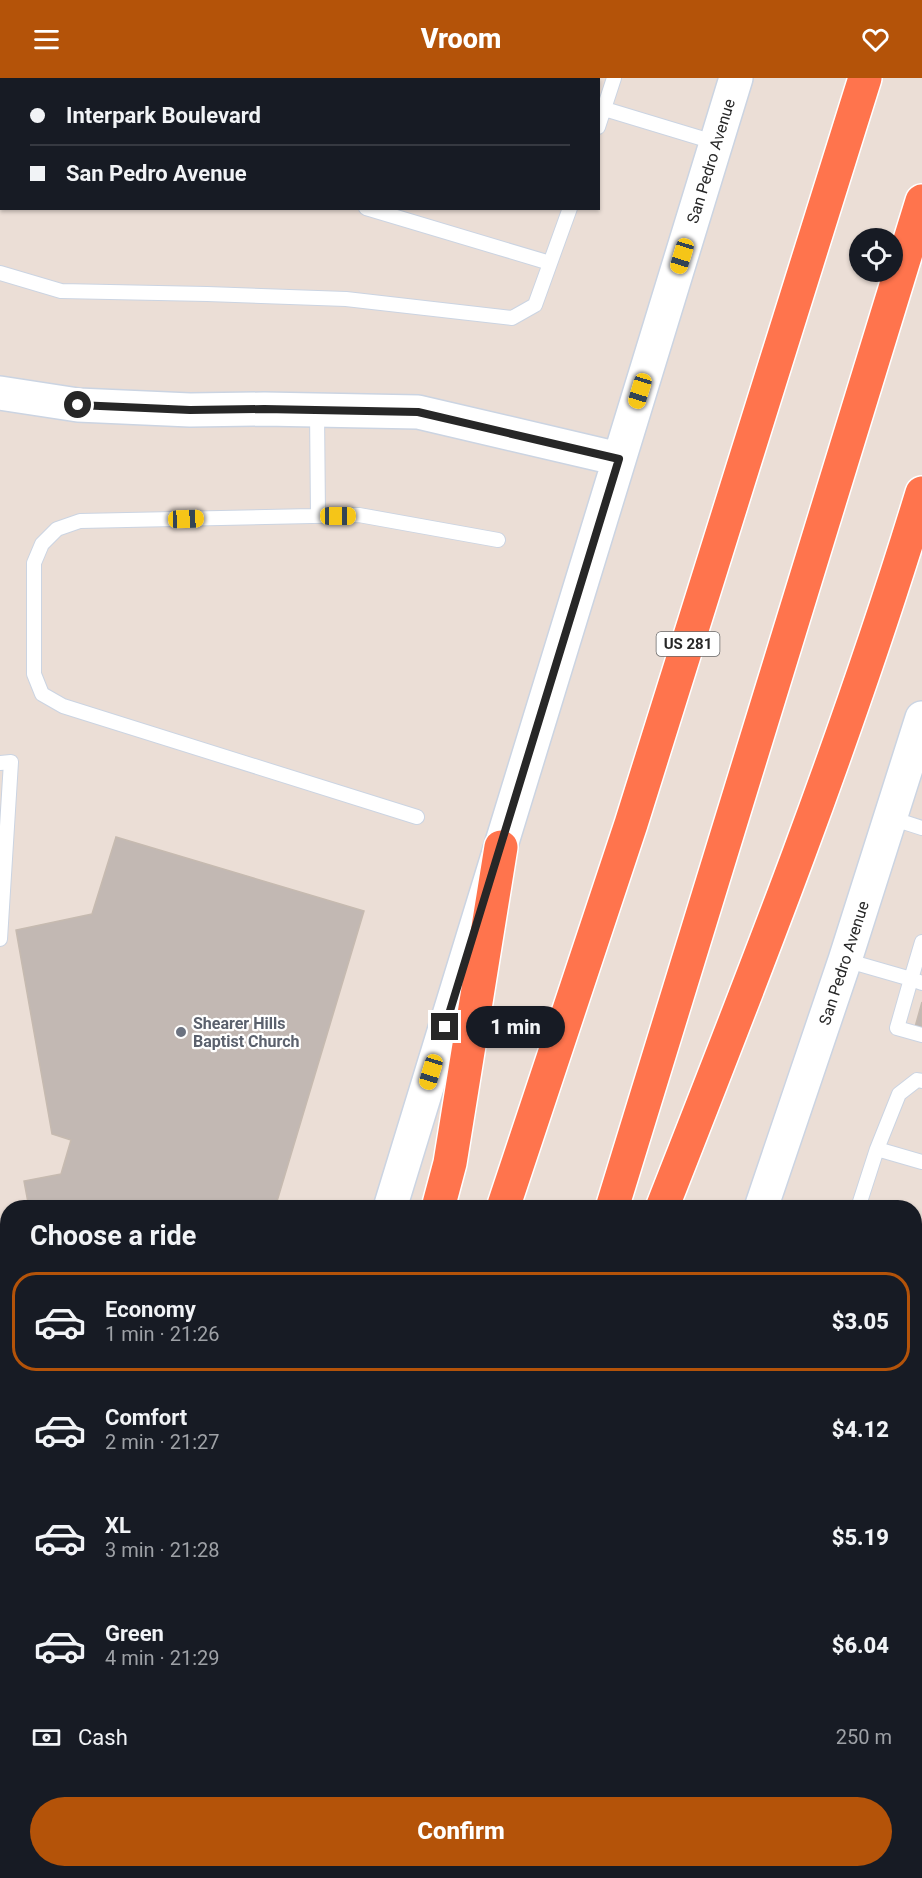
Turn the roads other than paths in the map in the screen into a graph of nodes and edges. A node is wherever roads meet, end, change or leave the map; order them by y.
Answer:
1 (614, 78) edge
2 (736, 78) edge
3 (865, 78) edge
4 (602, 108) edge
5 (717, 143) junction
6 (922, 201) edge
7 (373, 210) edge
8 (569, 210) edge
9 (550, 263) junction
10 (0, 273) edge
11 (0, 393) edge
12 (317, 410) junction
13 (619, 459) junction
14 (922, 493) edge
15 (318, 516) junction
16 (498, 540) dead end
17 (922, 718) edge
18 (0, 763) edge
19 (417, 817) dead end
20 (891, 818) junction
21 (922, 828) edge
22 (501, 847) junction
23 (1, 899) edge
24 (0, 939) edge
25 (922, 943) edge
26 (845, 960) junction
27 (916, 981) edge
28 (922, 1035) edge
29 (922, 1081) edge
30 (877, 1149) junction
31 (922, 1162) edge
32 (392, 1200) edge
33 (440, 1200) edge
34 (506, 1200) edge
35 (614, 1200) edge
36 (665, 1200) edge
37 (764, 1200) edge
38 (861, 1200) edge

1 - 4 lane
2 - 5 main road, San Pedro Avenue
3 - 34 highway, US 281
4 - 5 lane
5 - 13 main road, San Pedro Avenue
6 - 35 highway
7 - 9 lane
8 - 9 lane
9 - 10 lane
11 - 12 main road
12 - 13 main road
12 - 15 lane
13 - 22 main road, San Pedro Avenue
14 - 36 highway
15 - 16 lane
15 - 19 lane
17 - 20 main road, San Pedro Avenue
18 - 23 lane
20 - 21 lane
20 - 26 main road, San Pedro Avenue
22 - 32 main road, San Pedro Avenue
22 - 33 highway
23 - 24 lane
25 - 27 lane
26 - 27 lane
26 - 37 main road, San Pedro Avenue
27 - 28 lane
29 - 30 lane
30 - 31 lane
30 - 38 lane

